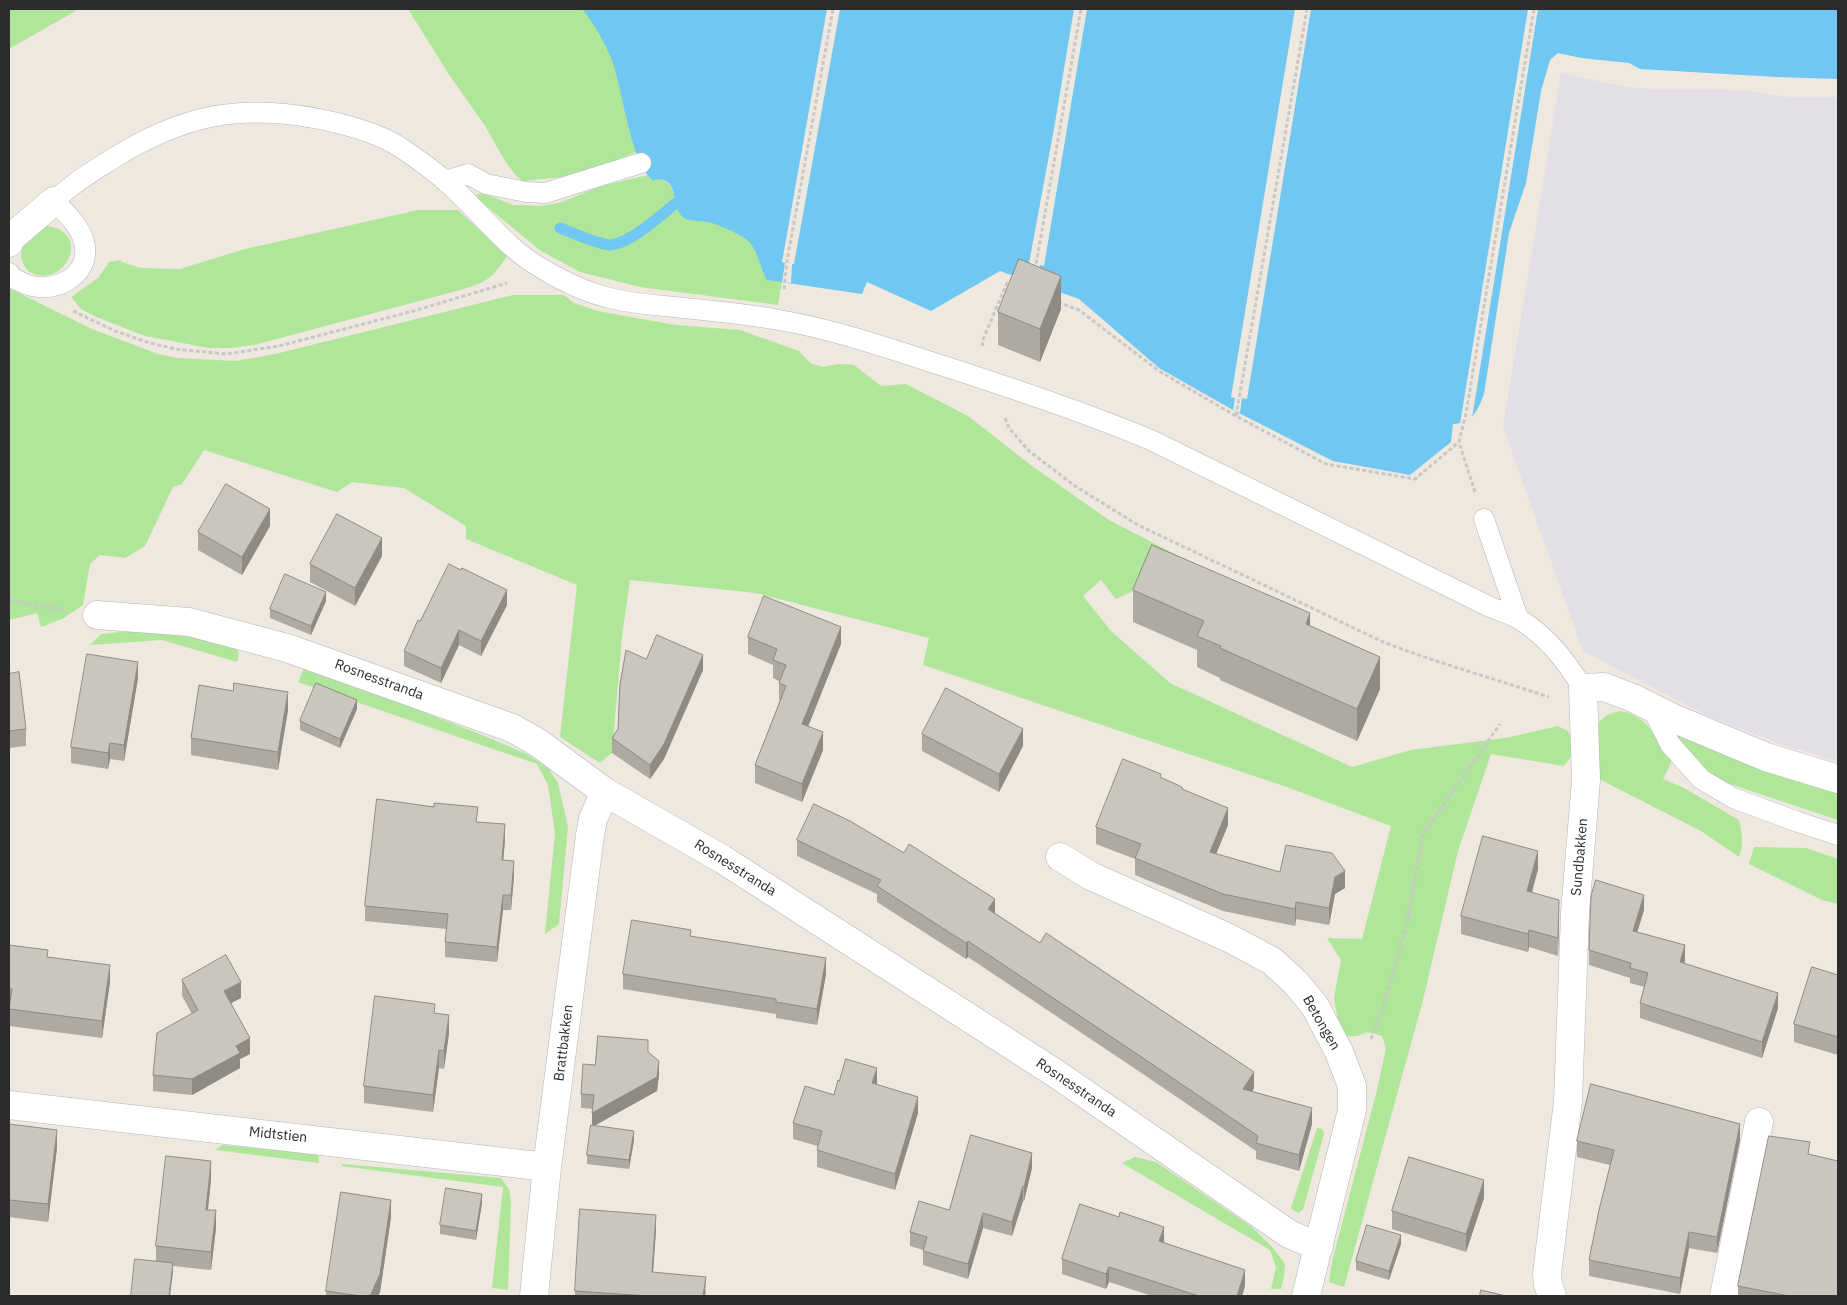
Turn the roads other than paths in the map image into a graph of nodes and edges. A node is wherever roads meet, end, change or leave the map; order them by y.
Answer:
1 (641, 163) dead end
2 (444, 180) junction
3 (54, 201) junction
4 (9, 243) edge
5 (9, 273) edge
6 (1484, 519) road end
7 (97, 615) road end
8 (1518, 618) junction
9 (1583, 696) junction
10 (1652, 708) junction
11 (1838, 779) edge
12 (605, 792) junction
13 (1838, 835) edge
14 (1060, 857) dead end
15 (9, 1104) edge
16 (1759, 1122) dead end
17 (547, 1167) junction
18 (1319, 1247) junction
19 (534, 1296) edge
20 (1306, 1296) edge
21 (1552, 1296) edge
22 (1724, 1296) edge

1 - 2 lane
2 - 3 lane
2 - 8 lane
3 - 4 street
3 - 5 lane
6 - 8 lane
7 - 12 street, Rosnesstranda
8 - 9 lane
9 - 10 street
9 - 21 street, Sundbakken
10 - 11 street
10 - 13 lane
12 - 17 street, Brattbakken
12 - 18 street, Rosnesstranda
14 - 18 street, Betongen
15 - 17 street, Midtstien
16 - 22 street
17 - 19 street, Brattbakken
18 - 20 street, Betongen

